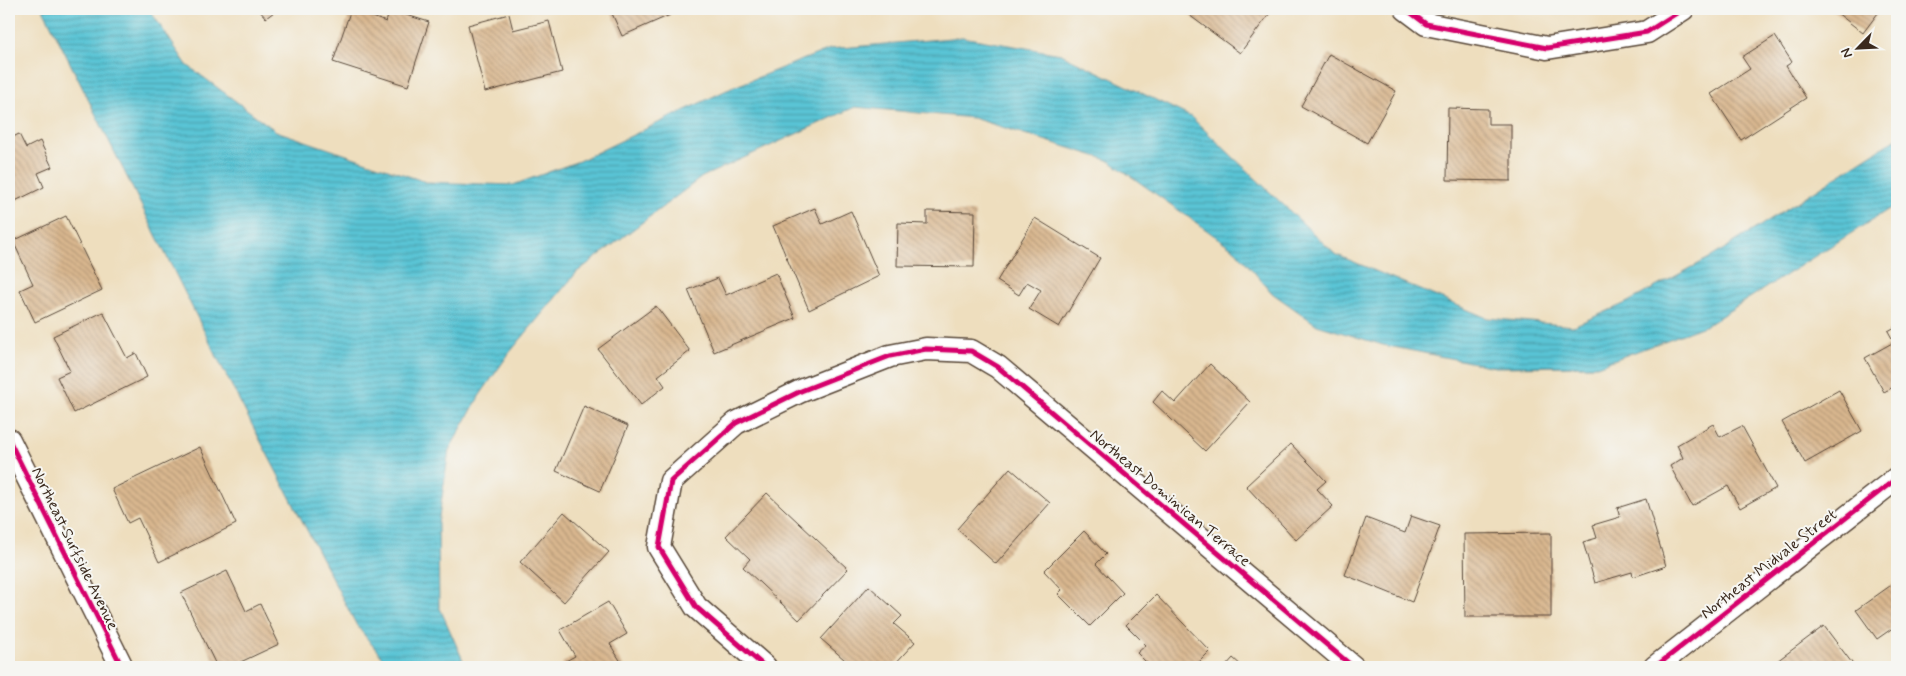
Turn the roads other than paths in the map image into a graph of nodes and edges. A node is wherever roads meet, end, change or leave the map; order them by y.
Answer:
1 (1406, 9) edge
2 (1683, 9) edge
3 (9, 440) edge
4 (1897, 478) edge
5 (122, 667) edge
6 (765, 667) edge
7 (1353, 667) edge
8 (1655, 667) edge

1 - 2 street
3 - 5 street, Northeast Surfside Avenue
4 - 8 street, Northeast Midvale Street
6 - 7 street, Northeast Dominican Terrace

